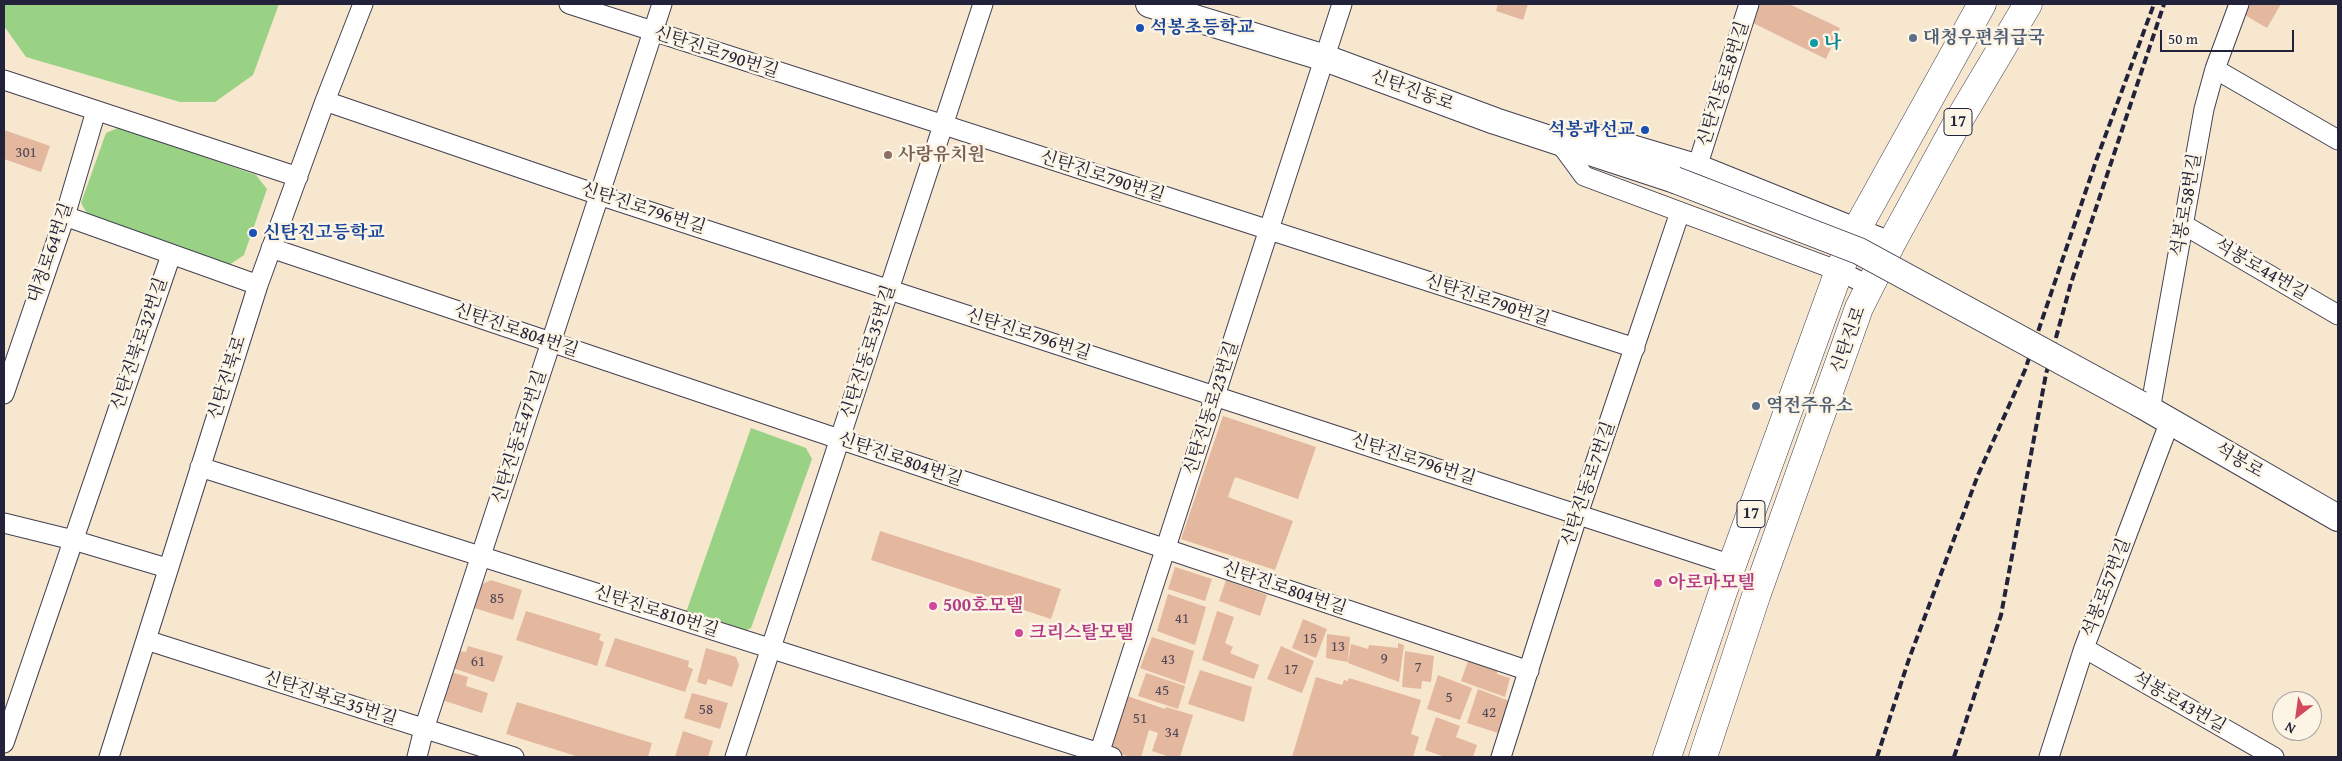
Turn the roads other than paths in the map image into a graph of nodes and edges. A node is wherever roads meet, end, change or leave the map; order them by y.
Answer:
1 (363, 4) edge
2 (569, 4) edge
3 (662, 4) edge
4 (983, 4) edge
5 (1149, 4) edge
6 (1342, 4) edge
7 (1982, 4) edge
8 (2028, 4) edge
9 (2239, 4) edge
10 (1743, 6) edge
11 (653, 33) junction
12 (1966, 33) junction
13 (1325, 58) junction
14 (2215, 68) junction
15 (4, 80) edge
16 (325, 101) junction
17 (1970, 102) junction
18 (96, 111) junction
19 (942, 126) junction
20 (2338, 140) edge
21 (1560, 142) junction
22 (1698, 164) junction
23 (298, 177) junction
24 (1675, 180) joint
25 (600, 195) junction
26 (1680, 212) junction
27 (65, 216) junction
28 (2184, 225) junction
29 (1858, 227) junction
30 (1268, 230) junction
31 (1892, 242) junction
32 (271, 248) junction
33 (171, 255) junction
34 (1838, 272) junction
35 (258, 285) junction
36 (1870, 286) junction
37 (889, 290) junction
38 (2338, 315) edge
39 (551, 342) junction
40 (1635, 348) junction
41 (4, 394) edge
42 (1216, 396) junction
43 (2154, 412) junction
44 (840, 440) junction
45 (200, 467) junction
46 (1578, 514) junction
47 (2338, 518) edge
48 (4, 522) edge
49 (73, 540) junction
50 (1166, 549) junction
51 (481, 556) junction
52 (1732, 565) junction
53 (167, 568) junction
54 (146, 640) junction
55 (770, 648) junction
56 (2084, 648) junction
57 (1529, 671) junction
58 (424, 729) junction
59 (4, 742) edge
60 (1103, 756) edge
61 (109, 757) edge
62 (417, 757) edge
63 (514, 757) edge
64 (736, 757) edge
65 (1501, 757) edge
66 (1667, 757) edge
67 (1703, 757) edge
68 (2049, 757) edge
69 (2274, 757) edge

1 - 16 street, 신탄진북로
2 - 11 street, 신탄진로790번길
3 - 11 street, 신탄진동로47번길
4 - 19 street, 신탄진동로35번길
5 - 13 main road, 신탄진동로
6 - 13 street, 신탄진동로23번길
7 - 12 main road, 신탄진로 / 17
8 - 17 main road, 신탄진로 / 17
9 - 14 street, 석봉로58번길
10 - 22 street, 신탄진동로8번길
11 - 19 street, 신탄진로790번길
11 - 25 street, 신탄진동로47번길
12 - 17 main road
12 - 29 main road, 신탄진로 / 17
13 - 21 main road, 신탄진동로
13 - 30 street, 신탄진동로23번길
14 - 20 street
14 - 28 street, 석봉로58번길
15 - 18 street
16 - 23 street, 신탄진북로
16 - 25 street, 신탄진로796번길
17 - 31 main road, 신탄진로 / 17
18 - 23 street
18 - 27 street, 대청로64번길
19 - 30 street, 신탄진로790번길
19 - 37 street, 신탄진동로35번길
21 - 22 street
21 - 24 main road, 신탄진동로
21 - 26 street
22 - 29 street
23 - 32 street, 신탄진북로
24 - 43 main road, 석봉로, bridge
25 - 37 street, 신탄진로796번길
25 - 39 street, 신탄진동로47번길
26 - 34 street
26 - 40 street, 신탄진동로7번길
27 - 33 street, 신탄진북로32번길
27 - 41 street, 대청로64번길
28 - 38 street, 석봉로44번길
28 - 43 street, 석봉로58번길
29 - 31 street
29 - 34 main road, 신탄진로 / 17
30 - 40 street, 신탄진로790번길
30 - 42 street, 신탄진동로23번길
31 - 36 main road, 신탄진로 / 17
32 - 35 street, 신탄진북로
32 - 39 street, 신탄진로804번길
33 - 35 street
33 - 49 street, 신탄진북로32번길
34 - 36 street
34 - 52 main road, 신탄진로 / 17
35 - 45 street, 신탄진북로
36 - 67 main road, 신탄진로 / 17
37 - 42 street, 신탄진로796번길
37 - 44 street, 신탄진동로35번길
39 - 44 street, 신탄진로804번길
39 - 51 street, 신탄진동로47번길
40 - 46 street, 신탄진동로7번길
42 - 46 street, 신탄진로796번길
42 - 50 street, 신탄진동로23번길
43 - 47 main road, 석봉로
43 - 56 street, 석봉로57번길
44 - 50 street, 신탄진로804번길
44 - 55 street, 신탄진동로35번길
45 - 51 street, 신탄진로810번길
45 - 53 street, 신탄진북로
46 - 52 street, 신탄진로796번길
46 - 57 street, 신탄진동로7번길
48 - 49 street
49 - 53 street
49 - 59 street, 신탄진북로32번길
50 - 57 street, 신탄진로804번길
50 - 60 street, 신탄진동로23번길
51 - 55 street, 신탄진로810번길
51 - 58 street, 신탄진동로47번길
52 - 66 main road, 신탄진로 / 17
53 - 54 street, 신탄진북로
54 - 58 street, 신탄진북로35번길
54 - 61 street, 신탄진북로
55 - 60 street, 신탄진로810번길
55 - 64 street, 신탄진동로35번길
56 - 68 street, 석봉로57번길
56 - 69 street, 석봉로43번길
57 - 65 street, 신탄진동로7번길
58 - 62 street, 신탄진동로47번길
58 - 63 street, 신탄진북로35번길

